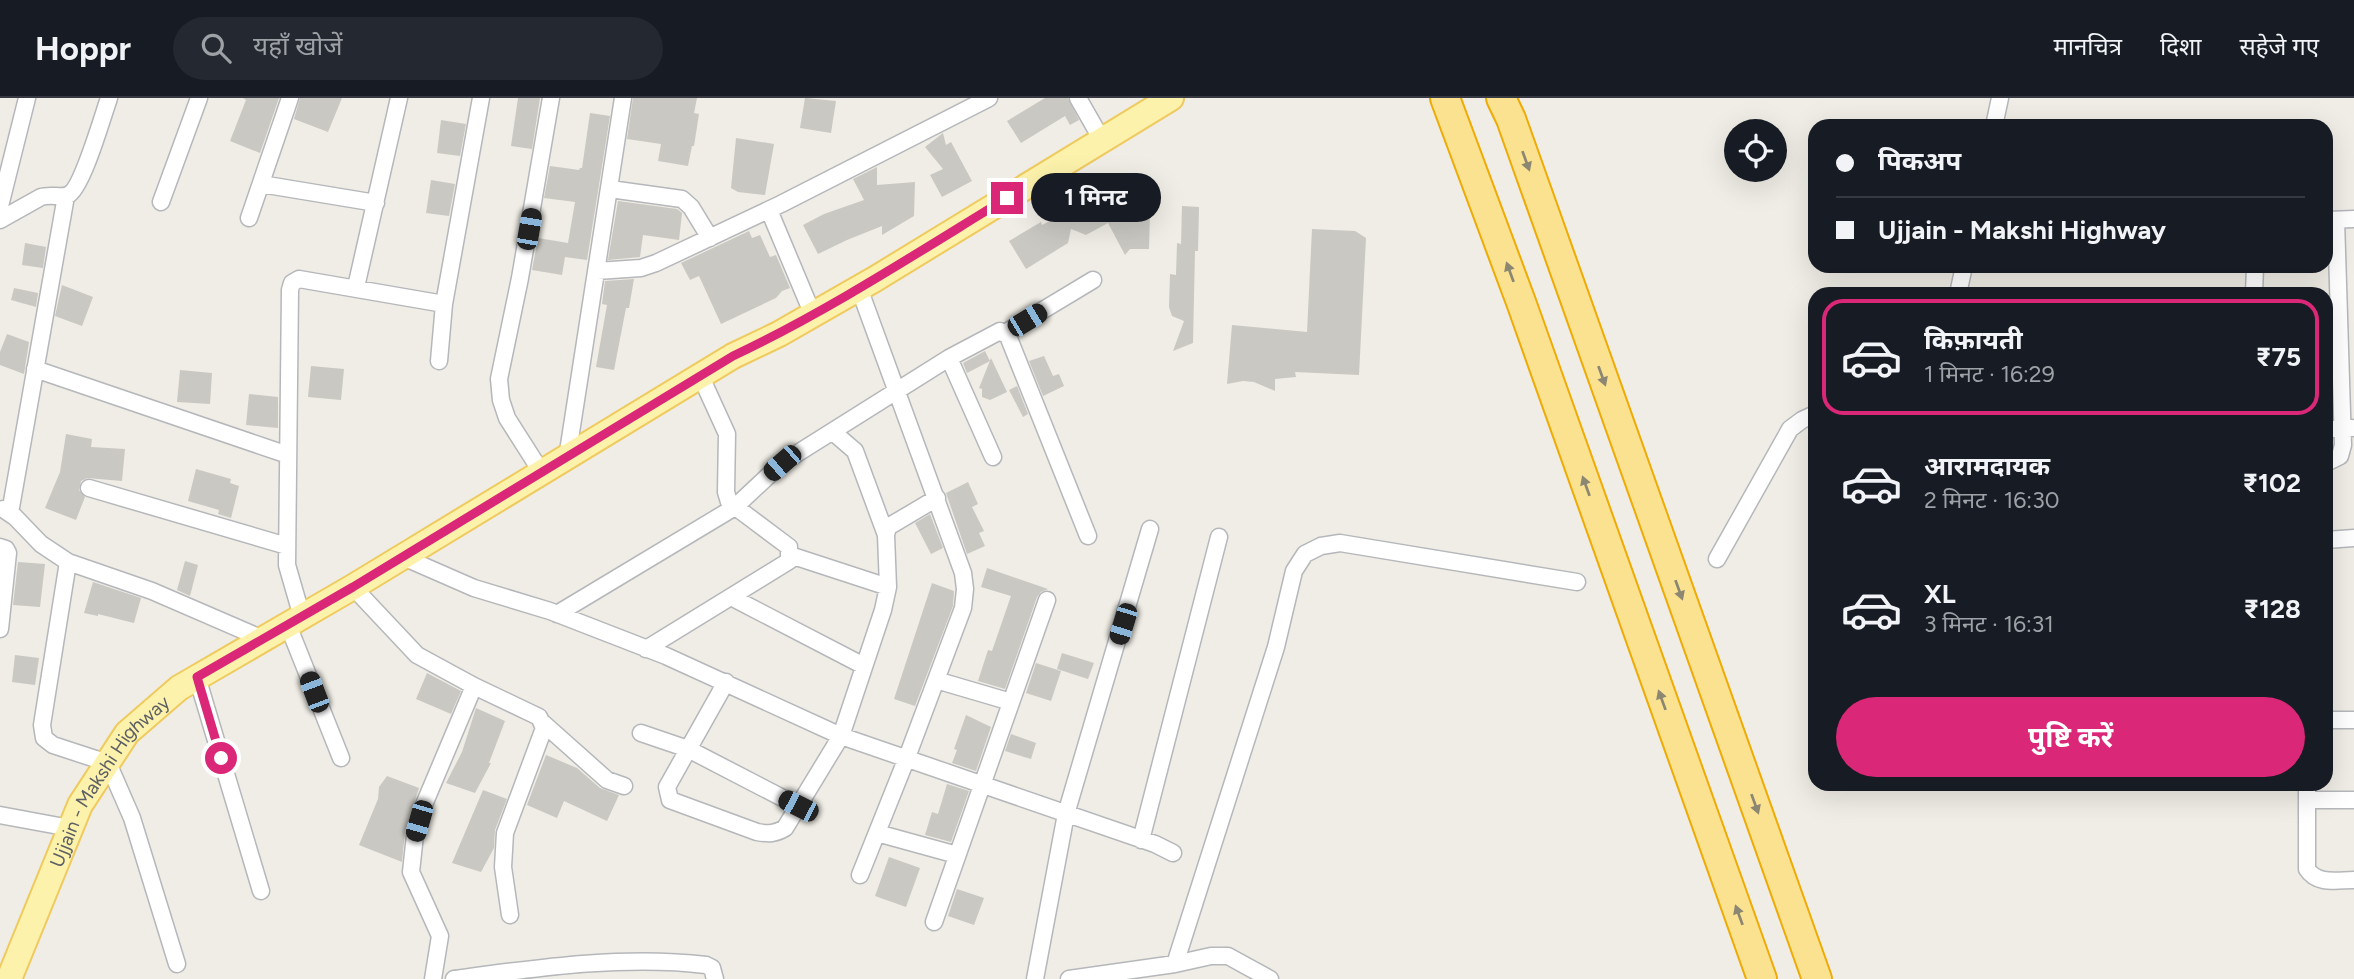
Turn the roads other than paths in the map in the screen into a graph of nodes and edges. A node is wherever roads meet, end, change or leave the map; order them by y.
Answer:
1 (27, 98) edge
2 (110, 98) edge
3 (199, 98) edge
4 (290, 98) edge
5 (398, 98) edge
6 (481, 98) edge
7 (551, 98) edge
8 (623, 98) edge
9 (989, 98) edge
10 (1078, 98) edge
11 (1445, 98) edge
12 (1501, 98) edge
13 (2000, 98) edge
14 (1160, 101) edge
15 (1996, 119) edge
16 (1102, 140) junction
17 (261, 184) junction
18 (610, 189) junction
19 (66, 196) junction
20 (161, 202) dead end
21 (376, 203) junction
22 (0, 206) edge
23 (769, 209) junction
24 (249, 218) dead end
25 (2354, 219) edge
26 (0, 220) edge
27 (2333, 220) edge
28 (2333, 229) edge
29 (710, 238) junction
30 (597, 271) junction
31 (1093, 280) dead end
32 (355, 287) junction
33 (859, 288) junction
34 (2346, 291) edge
35 (444, 304) junction
36 (813, 315) junction
37 (1004, 333) junction
38 (2333, 355) edge
39 (949, 358) junction
40 (439, 360) dead end
41 (35, 369) junction
42 (701, 377) junction
43 (898, 391) junction
44 (1808, 417) edge
45 (833, 432) junction
46 (2346, 435) edge
47 (288, 455) junction
48 (993, 457) dead end
49 (567, 458) junction
50 (2333, 460) edge
51 (542, 473) junction
52 (89, 488) dead end
53 (937, 498) junction
54 (735, 507) junction
55 (5, 511) edge
56 (1150, 529) dead end
57 (886, 535) junction
58 (1088, 536) dead end
59 (1219, 537) dead end
60 (2354, 538) edge
61 (2333, 540) edge
62 (287, 545) junction
63 (0, 547) edge
64 (790, 555) junction
65 (403, 557) junction
66 (1717, 559) dead end
67 (68, 562) junction
68 (1577, 582) dead end
69 (353, 587) junction
70 (888, 587) junction
71 (731, 597) junction
72 (1046, 600) dead end
73 (557, 614) junction
74 (295, 621) junction
75 (0, 629) edge
76 (263, 639) junction
77 (646, 649) junction
78 (864, 666) junction
79 (197, 677) junction
80 (936, 680) junction
81 (726, 682) junction
82 (474, 686) junction
83 (1011, 702) junction
84 (2333, 720) edge
85 (2354, 720) edge
86 (543, 723) junction
87 (641, 733) dead end
88 (841, 736) junction
89 (688, 749) junction
90 (341, 758) dead end
91 (906, 760) junction
92 (108, 763) junction
93 (982, 785) junction
94 (624, 786) dead end
95 (2308, 792) edge
96 (2354, 800) edge
97 (798, 806) junction
98 (1066, 814) junction
99 (0, 815) edge
100 (70, 828) junction
101 (877, 832) junction
102 (1141, 840) junction
103 (1172, 853) dead end
104 (957, 855) junction
105 (860, 875) dead end
106 (2354, 880) edge
107 (261, 891) dead end
108 (510, 915) dead end
109 (934, 922) dead end
110 (177, 964) dead end
111 (1175, 964) junction
112 (517, 975) edge
113 (9, 979) edge
114 (433, 979) edge
115 (454, 979) edge
116 (715, 979) edge
117 (1035, 979) edge
118 (1069, 979) edge
119 (1270, 979) edge
120 (1762, 979) edge
121 (1817, 979) edge

1 - 22 street
2 - 19 street
3 - 20 street
4 - 17 street
5 - 21 street
6 - 35 street
7 - 51 street
8 - 18 street
9 - 23 street
10 - 16 street
120 -> 11 highway
12 -> 121 highway
13 - 15 street
14 - 16 main road, Ujjain - Makshi Highway
16 - 33 main road, Ujjain - Makshi Highway
17 - 21 street
17 - 24 street
18 - 29 street
18 - 30 street
19 - 26 street
19 - 41 street
21 - 32 street
23 - 29 street
23 - 36 street
25 - 27 street
28 - 34 street
29 - 30 street
30 - 49 street
31 - 37 street
32 - 35 street
32 - 47 street
33 - 36 main road, Ujjain - Makshi Highway
33 - 43 street
34 - 38 street
35 - 40 street
36 - 42 main road, Ujjain - Makshi Highway
37 - 39 street
37 - 58 street
38 - 46 street
39 - 43 street
39 - 48 street
41 - 47 street
41 - 55 street
42 - 49 main road, Ujjain - Makshi Highway
42 - 54 street
43 - 45 street
43 - 53 street
44 - 66 street
45 - 54 street
45 - 57 street
46 - 50 street
47 - 62 street
49 - 51 main road, Ujjain - Makshi Highway
51 - 65 main road, Ujjain - Makshi Highway
52 - 62 street
53 - 57 street
53 - 80 street
54 - 64 street
54 - 73 street
55 - 67 street
56 - 98 street
57 - 70 street
59 - 102 street
60 - 61 street
62 - 74 street
63 - 75 street
64 - 70 street
64 - 71 street
65 - 69 main road, Ujjain - Makshi Highway
65 - 73 street
67 - 76 street
67 - 92 street
68 - 111 street
69 - 74 main road, Ujjain - Makshi Highway
69 - 82 street
70 - 78 street
71 - 77 street
71 - 78 street
72 - 83 street
73 - 77 street
74 - 76 main road, Ujjain - Makshi Highway
74 - 90 street
76 - 79 main road, Ujjain - Makshi Highway
77 - 81 street
78 - 88 street
79 - 92 main road, Ujjain - Makshi Highway
79 - 107 street
80 - 83 street
80 - 91 street
81 - 88 street
81 - 89 street
82 - 86 street
82 - 114 street
83 - 93 street
84 - 85 street
86 - 94 street
86 - 108 street
87 - 89 street
88 - 91 street
88 - 97 street
89 - 97 street
89 - 97 street
91 - 93 street
91 - 101 street
92 - 100 main road, Ujjain - Makshi Highway
92 - 110 street
93 - 98 street
93 - 104 street
95 - 96 street
95 - 106 street
98 - 102 street
98 - 117 street
99 - 100 street
100 - 113 main road, Ujjain - Makshi Highway
101 - 104 street
101 - 105 street
102 - 103 street
104 - 109 street
111 - 118 street
111 - 119 street
112 - 115 street
112 - 116 street

